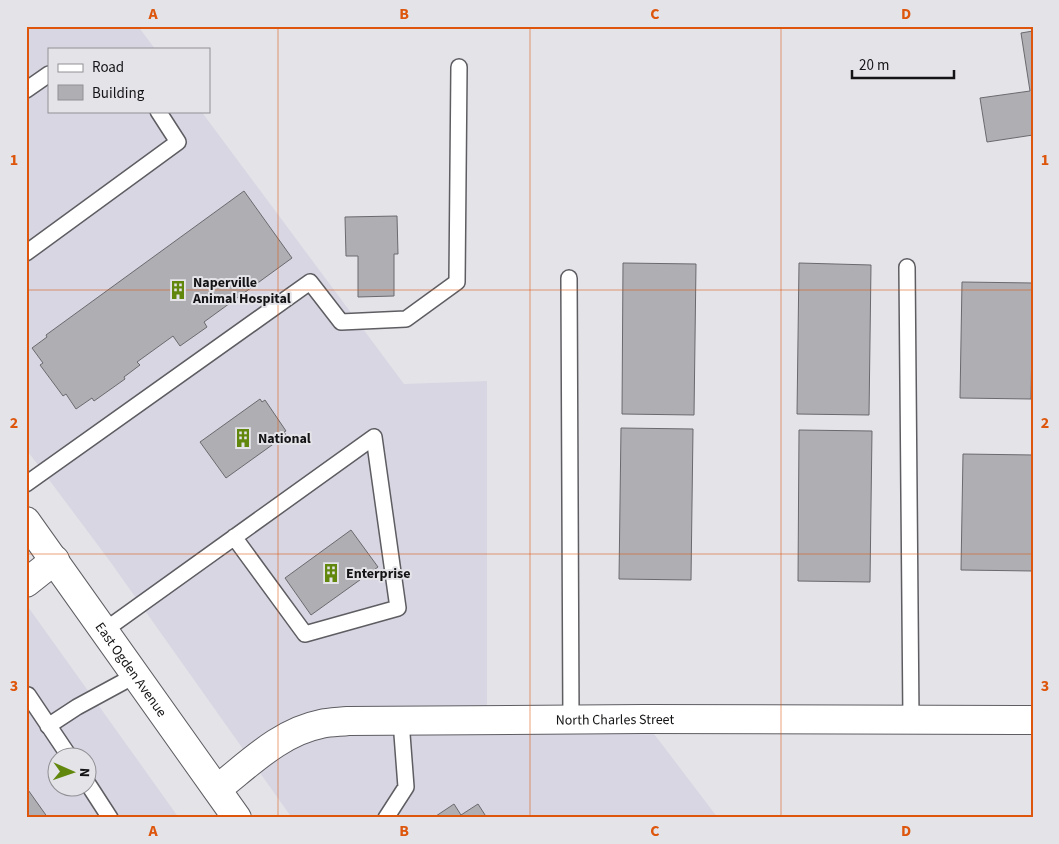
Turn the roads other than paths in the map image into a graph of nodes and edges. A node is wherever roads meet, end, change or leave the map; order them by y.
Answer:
1 (459, 67) dead end
2 (48, 75) edge
3 (26, 90) edge
4 (159, 112) edge
5 (26, 253) edge
6 (907, 267) dead end
7 (569, 278) dead end
8 (26, 484) edge
9 (26, 521) edge
10 (234, 537) junction
11 (55, 560) junction
12 (26, 583) edge
13 (105, 630) junction
14 (136, 675) junction
15 (26, 696) edge
16 (911, 720) junction
17 (1033, 720) edge
18 (401, 721) junction
19 (571, 721) junction
20 (48, 726) junction
21 (62, 746) edge
22 (217, 789) junction
23 (96, 796) edge
24 (110, 818) edge
25 (238, 818) edge
26 (386, 818) edge

1 - 8 lane
2 - 3 lane
4 - 5 lane
6 - 16 lane
7 - 19 lane
9 - 11 street, East Ogden Avenue
10 - 10 lane
10 - 13 lane
11 - 12 street
11 - 13 street, East Ogden Avenue
13 - 14 street, East Ogden Avenue
14 - 20 lane
14 - 22 street, East Ogden Avenue
15 - 20 lane
16 - 17 street, North Charles Street
16 - 19 street, North Charles Street
18 - 19 street, North Charles Street
18 - 22 street, North Charles Street
18 - 26 lane
20 - 21 lane
22 - 25 street, East Ogden Avenue
23 - 24 lane

